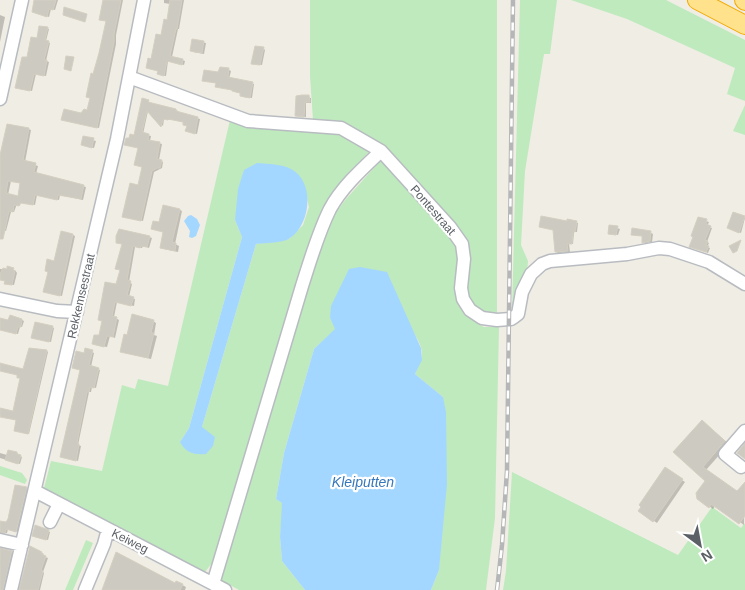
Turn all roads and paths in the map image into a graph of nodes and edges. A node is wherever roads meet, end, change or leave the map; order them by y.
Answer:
1 (22, 0) edge
2 (144, 0) edge
3 (697, 0) edge
4 (745, 25) edge
5 (129, 77) junction
6 (0, 99) edge
7 (381, 151) junction
8 (745, 284) edge
9 (0, 299) edge
10 (76, 316) junction
11 (745, 431) edge
12 (741, 467) dead end
13 (35, 491) junction
14 (59, 504) junction
15 (50, 522) dead end
16 (108, 529) junction
17 (0, 540) edge
18 (22, 545) junction
19 (213, 584) junction
20 (11, 590) edge
21 (86, 590) edge
22 (225, 590) edge

1 - 6 street
2 - 5 street, Rekkemsestraat
3 - 4 highway
5 - 7 street, Pontestraat
5 - 10 street, Rekkemsestraat
7 - 8 street, Pontestraat
7 - 19 street
9 - 10 street
10 - 13 street, Rekkemsestraat
11 - 12 street
13 - 14 street, Keiweg
13 - 18 street, Rekkemsestraat
14 - 15 street
14 - 16 street, Keiweg
16 - 19 street, Keiweg
16 - 21 street
17 - 18 street
18 - 20 street, Rekkemsestraat
19 - 22 street, Keiweg

